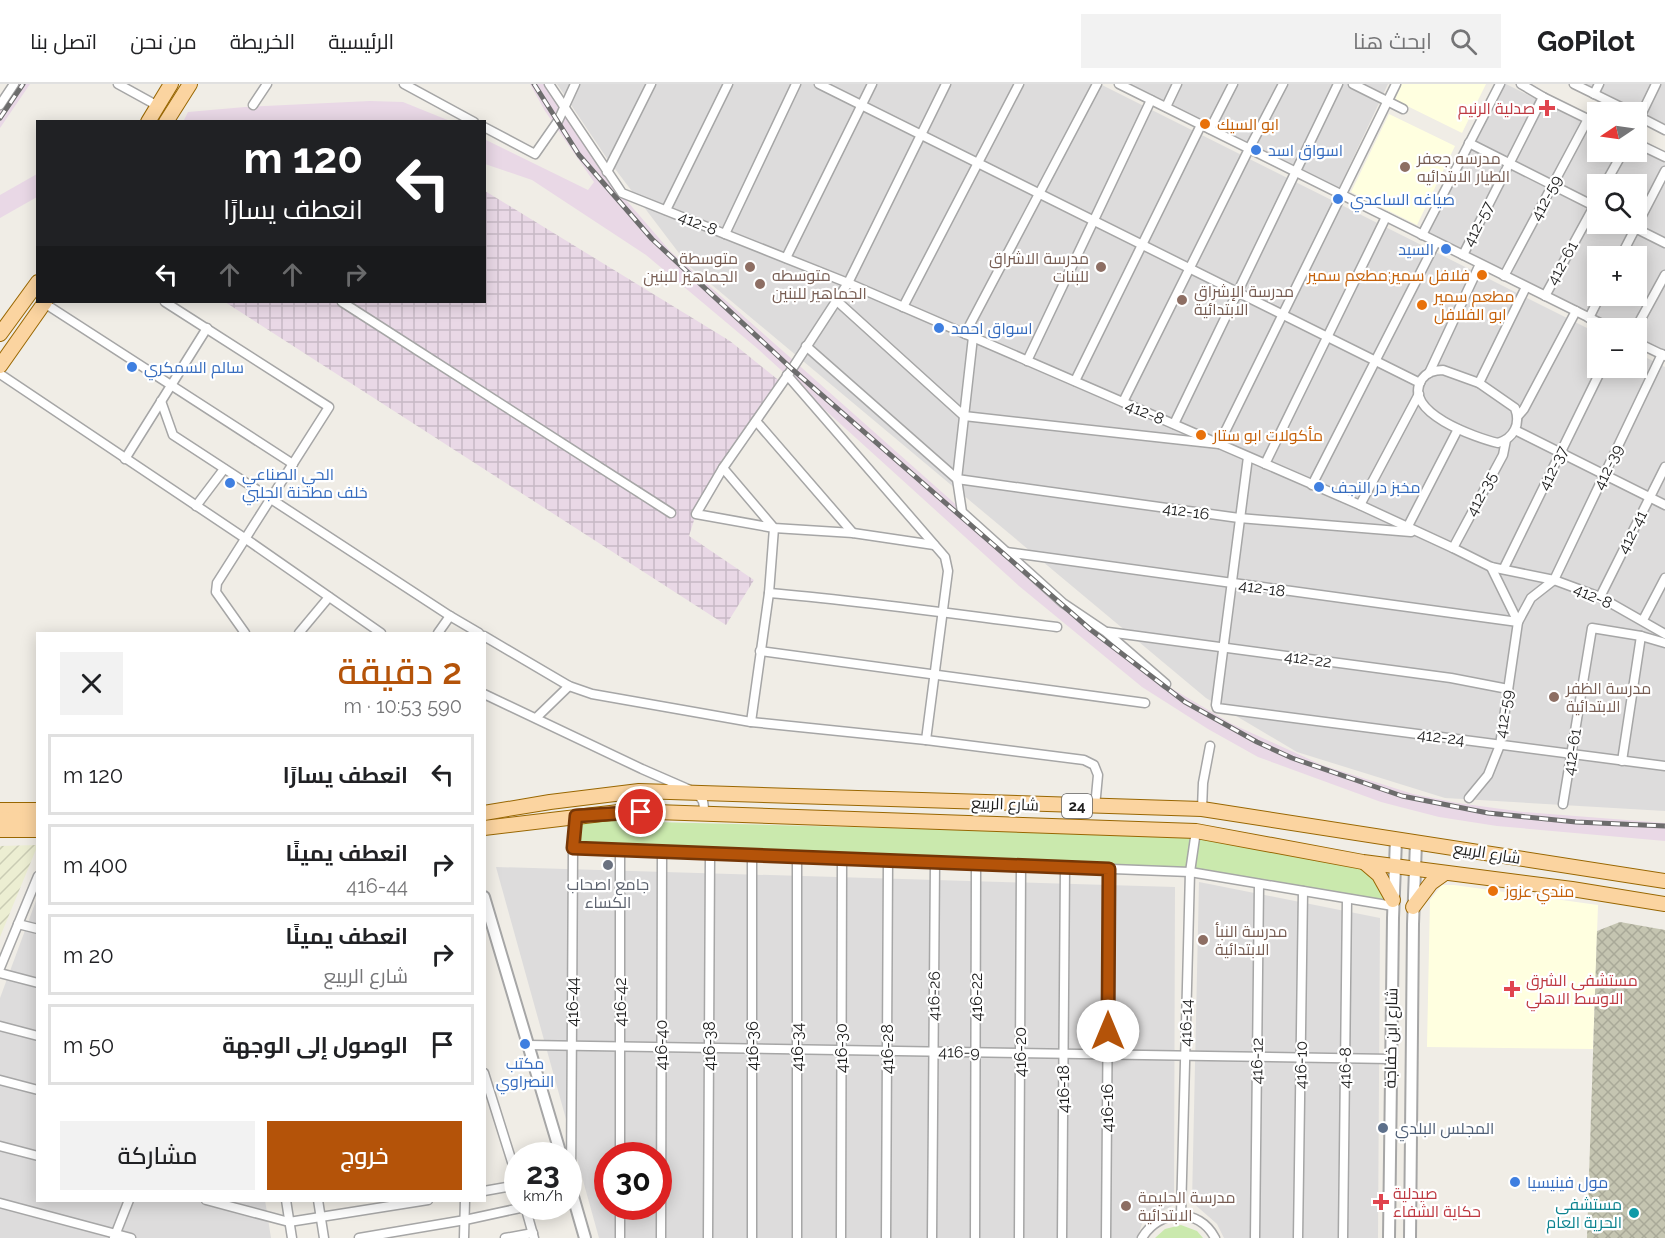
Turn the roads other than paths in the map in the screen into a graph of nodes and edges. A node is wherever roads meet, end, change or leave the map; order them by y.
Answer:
1 (14, 84) edge
2 (118, 84) edge
3 (171, 84) edge
4 (190, 84) edge
5 (267, 84) edge
6 (404, 84) edge
7 (549, 84) edge
8 (575, 84) edge
9 (651, 84) edge
10 (728, 84) edge
11 (796, 84) edge
12 (819, 84) edge
13 (872, 84) edge
14 (946, 84) edge
15 (1019, 84) edge
16 (1097, 84) edge
17 (1177, 84) edge
18 (1233, 84) edge
19 (1283, 84) edge
20 (1338, 84) edge
21 (1353, 84) edge
22 (1396, 84) edge
23 (1500, 84) edge
24 (1521, 84) edge
25 (1574, 84) edge
26 (1599, 84) edge
27 (1656, 84) edge
28 (1125, 85) edge
29 (420, 88) edge
30 (1594, 94) junction
31 (1543, 97) junction
32 (1151, 100) junction
33 (1387, 101) junction
34 (1610, 102) edge
35 (1646, 102) edge
36 (0, 105) edge
37 (158, 105) junction
38 (253, 105) dead end
39 (861, 105) junction
40 (564, 106) junction
41 (1166, 107) junction
42 (1403, 109) dead end
43 (1587, 119) edge
44 (148, 120) edge
45 (167, 120) edge
46 (471, 120) edge
47 (1587, 121) edge
48 (1647, 121) edge
49 (1205, 127) junction
50 (486, 128) edge
51 (1665, 130) edge
52 (921, 135) junction
53 (1469, 143) junction
54 (1249, 148) junction
55 (1647, 148) edge
56 (1665, 157) edge
57 (978, 163) junction
58 (1509, 164) junction
59 (1294, 171) junction
60 (1665, 171) edge
61 (607, 172) junction
62 (1553, 186) junction
63 (1040, 194) junction
64 (1342, 195) junction
65 (1587, 200) edge
66 (1647, 200) edge
67 (666, 210) junction
68 (1386, 217) junction
69 (1587, 220) edge
70 (1094, 221) junction
71 (725, 234) junction
72 (1647, 234) edge
73 (1422, 235) junction
74 (1436, 242) junction
75 (1665, 243) edge
76 (1141, 244) junction
77 (1463, 255) junction
78 (786, 258) junction
79 (1480, 264) junction
80 (1190, 269) junction
81 (1665, 275) edge
82 (1504, 276) junction
83 (848, 283) junction
84 (36, 285) edge
85 (1526, 287) junction
86 (1237, 292) junction
87 (1545, 296) junction
88 (837, 301) junction
89 (43, 303) edge
90 (46, 303) edge
91 (167, 303) edge
92 (344, 303) edge
93 (1595, 306) edge
94 (903, 307) junction
95 (1575, 311) junction
96 (1283, 315) junction
97 (33, 318) junction
98 (1589, 318) joint
99 (1641, 318) edge
100 (207, 328) junction
101 (0, 334) edge
102 (969, 336) junction
103 (1328, 338) junction
104 (806, 346) junction
105 (0, 347) edge
106 (1647, 347) edge
107 (1663, 355) edge
108 (1027, 361) junction
109 (1376, 362) junction
110 (0, 366) edge
111 (1428, 373) junction
112 (0, 374) edge
113 (787, 375) junction
114 (1597, 378) edge
115 (1075, 381) junction
116 (1420, 383) junction
117 (1479, 383) junction
118 (172, 385) junction
119 (1419, 394) junction
120 (161, 401) junction
121 (1123, 402) junction
122 (964, 416) junction
123 (1518, 417) junction
124 (756, 422) junction
125 (1174, 424) junction
126 (1458, 429) junction
127 (1515, 430) junction
128 (1506, 440) junction
129 (1219, 444) junction
130 (1561, 453) junction
131 (1248, 457) junction
132 (125, 459) junction
133 (293, 464) junction
134 (1265, 464) junction
135 (1665, 467) edge
136 (723, 468) junction
137 (224, 469) junction
138 (1604, 475) junction
139 (957, 479) junction
140 (1312, 485) junction
141 (1650, 497) junction
142 (270, 498) junction
143 (1360, 505) junction
144 (1665, 505) edge
145 (196, 506) junction
146 (671, 513) dead end
147 (1239, 518) junction
148 (774, 528) junction
149 (1407, 528) junction
150 (1417, 532) junction
151 (853, 533) junction
152 (246, 539) junction
153 (934, 545) junction
154 (1453, 548) junction
155 (1006, 552) junction
156 (1491, 567) junction
157 (1504, 568) junction
158 (1665, 578) edge
159 (1554, 580) junction
160 (1232, 583) junction
161 (769, 593) junction
162 (328, 597) junction
163 (1600, 597) junction
164 (941, 613) junction
165 (450, 616) junction
166 (1643, 620) junction
167 (1518, 622) junction
168 (1058, 627) dead end
169 (244, 632) edge
170 (300, 632) edge
171 (380, 632) edge
172 (439, 632) edge
173 (477, 632) edge
174 (1106, 632) junction
175 (1665, 634) edge
176 (1641, 636) junction
177 (486, 637) edge
178 (1665, 643) edge
179 (1224, 648) junction
180 (760, 651) junction
181 (933, 675) junction
182 (1166, 684) dead end
183 (569, 686) junction
184 (1508, 690) junction
185 (486, 695) edge
186 (1145, 703) dead end
187 (536, 718) junction
188 (751, 722) junction
189 (926, 740) junction
190 (1500, 745) junction
191 (1210, 746) dead end
192 (1571, 754) junction
193 (1622, 761) junction
194 (1665, 766) edge
195 (697, 793) junction
196 (1469, 798) dead end
197 (1563, 804) dead end
198 (1095, 807) junction
199 (1202, 809) junction
200 (0, 810) edge
201 (36, 810) edge
202 (486, 813) edge
203 (705, 815) junction
204 (576, 816) junction
205 (36, 819) edge
206 (0, 820) edge
207 (486, 828) edge
208 (0, 830) edge
209 (36, 830) edge
210 (1196, 831) junction
211 (1396, 839) junction
212 (1416, 842) junction
213 (573, 848) junction
214 (620, 850) junction
215 (662, 851) junction
216 (710, 853) junction
217 (752, 855) junction
218 (796, 856) junction
219 (842, 858) junction
220 (888, 860) junction
221 (935, 862) junction
222 (1363, 862) junction
223 (976, 864) junction
224 (1020, 866) junction
225 (1065, 867) junction
226 (1394, 867) junction
227 (1109, 869) junction
228 (1415, 870) junction
229 (1190, 872) junction
230 (1444, 873) junction
231 (36, 881) edge
232 (1665, 881) edge
233 (1258, 884) junction
234 (1303, 891) junction
235 (1347, 899) junction
236 (1393, 903) junction
237 (1665, 904) edge
238 (486, 905) edge
239 (1413, 907) junction
240 (18, 924) junction
241 (36, 928) edge
242 (0, 968) edge
243 (0, 973) edge
244 (36, 982) edge
245 (0, 1026) edge
246 (36, 1035) edge
247 (527, 1045) junction
248 (572, 1046) junction
249 (620, 1046) junction
250 (662, 1047) junction
251 (709, 1048) junction
252 (752, 1049) junction
253 (797, 1049) junction
254 (841, 1050) junction
255 (887, 1051) junction
256 (934, 1052) junction
257 (975, 1052) junction
258 (1020, 1053) junction
259 (1063, 1053) junction
260 (1108, 1054) junction
261 (1185, 1055) junction
262 (1257, 1057) junction
263 (1301, 1057) junction
264 (1345, 1058) junction
265 (1391, 1059) junction
266 (486, 1079) edge
267 (0, 1080) edge
268 (36, 1089) edge
269 (505, 1142) edge
270 (557, 1142) edge
271 (571, 1142) edge
272 (620, 1142) edge
273 (0, 1146) edge
274 (36, 1155) edge
275 (504, 1186) edge
276 (486, 1191) edge
277 (128, 1202) edge
278 (214, 1202) edge
279 (286, 1202) edge
280 (318, 1202) edge
281 (415, 1202) edge
282 (465, 1202) edge
283 (0, 1203) edge
284 (504, 1212) edge
285 (1181, 1215) junction
286 (320, 1217) junction
287 (465, 1220) junction
288 (529, 1220) edge
289 (580, 1220) edge
290 (620, 1220) edge
291 (289, 1222) junction
292 (115, 1236) edge
293 (533, 1236) edge
294 (131, 1238) edge
295 (292, 1238) edge
296 (324, 1238) edge
297 (359, 1238) edge
298 (464, 1238) edge
299 (505, 1238) edge
300 (585, 1238) edge
301 (620, 1238) edge
302 (661, 1238) edge
303 (708, 1238) edge
304 (752, 1238) edge
305 (797, 1238) edge
306 (841, 1238) edge
307 (886, 1238) edge
308 (932, 1238) edge
309 (975, 1238) edge
310 (1019, 1238) edge
311 (1062, 1238) edge
312 (1106, 1238) edge
313 (1143, 1238) edge
314 (1215, 1238) edge
315 (1255, 1238) edge
316 (1298, 1238) edge
317 (1342, 1238) edge
318 (1389, 1238) edge
319 (1410, 1238) edge

1 - 36 street
2 - 37 street
3 - 37 main road
4 - 45 main road
5 - 38 street
6 - 29 street
7 - 40 street
8 - 40 street
9 - 61 street
10 - 67 street
11 - 71 street
12 - 39 street
13 - 39 street
14 - 52 street
15 - 57 street
16 - 63 street
17 - 41 street
18 - 49 street
19 - 54 street
20 - 59 street
21 - 33 street
22 - 33 street
23 - 53 street
24 - 31 street
25 - 30 street
26 - 30 street
27 - 35 street
28 - 32 street
29 - 46 street
30 - 34 street
31 - 43 street
31 - 58 street, 412-57
32 - 41 street
32 - 70 street
33 - 42 street
33 - 64 street
37 - 44 main road
39 - 52 street
39 - 78 street
40 - 50 street
40 - 61 street
41 - 49 street
47 - 62 street, 412-59
48 - 51 street
49 - 54 street
49 - 76 street
52 - 57 street
52 - 83 street
53 - 58 street
53 - 73 street
54 - 59 street
54 - 80 street
55 - 56 street
57 - 63 street
57 - 94 street
58 - 62 street
58 - 77 street, 412-57
59 - 64 street
59 - 86 street
60 - 66 street
61 - 67 street, 412-8
62 - 65 street
62 - 82 street, 412-59
63 - 70 street
63 - 102 street
64 - 68 street
64 - 96 street
67 - 71 street, 412-8
68 - 73 street
68 - 103 street
69 - 87 street, 412-61
70 - 76 street
70 - 108 street
71 - 78 street, 412-8
72 - 75 street
73 - 74 street
74 - 77 street
74 - 109 street
76 - 80 street
76 - 115 street
77 - 79 street
78 - 83 street, 412-8
79 - 82 street
79 - 111 street
80 - 86 street
80 - 121 street
81 - 99 street
82 - 85 street
83 - 88 street
83 - 94 street, 412-8
84 - 101 main road
85 - 87 street
85 - 117 street
86 - 96 street
86 - 125 street
87 - 95 street
88 - 104 street
88 - 122 street
89 - 97 main road
90 - 118 street
91 - 100 street
92 - 146 street
93 - 98 street
94 - 102 street, 412-8
95 - 98 street
95 - 123 street
96 - 103 street
96 - 129 street
97 - 105 main road
97 - 110 main road
100 - 118 street
100 - 133 street
102 - 108 street, 412-8
102 - 122 street
103 - 109 street
103 - 134 street
104 - 113 street
104 - 139 street
106 - 107 street
107 - 138 street, 412-39
108 - 115 street, 412-8
109 - 116 street
109 - 140 street
111 - 116 street
111 - 117 street
112 - 132 street
113 - 124 street
113 - 153 street
114 - 130 street, 412-37
115 - 121 street, 412-8
116 - 119 street
117 - 123 street
118 - 120 street
118 - 133 street
119 - 126 street
119 - 143 street
120 - 132 street
120 - 137 street
121 - 125 street, 412-8
122 - 129 street
122 - 139 street
123 - 127 street
124 - 136 street
124 - 151 street
125 - 129 street, 412-8
126 - 128 street
126 - 149 street
127 - 128 street
127 - 130 street
128 - 154 street, 412-35
129 - 131 street, 412-8
130 - 138 street
130 - 157 street, 412-37
131 - 134 street, 412-8
131 - 147 street
132 - 145 street
133 - 142 street
134 - 140 street, 412-8
135 - 141 street, 412-41
136 - 148 street
136 - 148 street
137 - 142 street
137 - 145 street
138 - 141 street
138 - 159 street, 412-39
139 - 147 street, 412-16
139 - 155 street
140 - 143 street, 412-8
141 - 144 street
141 - 163 street, 412-41
142 - 152 street
142 - 165 street
143 - 149 street, 412-8
145 - 152 street
147 - 150 street, 412-16
147 - 160 street
148 - 151 street
148 - 161 street
149 - 150 street, 412-8
150 - 154 street, 412-8
151 - 153 street
152 - 162 street
152 - 169 street
153 - 164 street
154 - 156 street, 412-8
155 - 160 street, 412-18
155 - 174 street
156 - 157 street, 412-8
156 - 167 street
157 - 159 street, 412-8
158 - 166 street
159 - 163 street, 412-8
159 - 167 street, 412-59
160 - 167 street, 412-18
160 - 179 street
161 - 164 street
161 - 180 street
162 - 170 street
162 - 171 street
163 - 166 street, 412-8
164 - 168 street
164 - 181 street
165 - 172 street
165 - 173 street
166 - 175 street, 412-8
167 - 184 street, 412-59
174 - 179 street, 412-22
174 - 182 street
176 - 178 street
176 - 192 street, 412-61
176 - 193 street
177 - 183 street
179 - 184 street, 412-22
179 - 190 street, 412-24
180 - 181 street
180 - 188 street
181 - 186 street
181 - 189 street
183 - 187 street
183 - 188 street
184 - 190 street, 412-59
185 - 187 street
187 - 195 street
188 - 189 street
189 - 198 street
190 - 192 street, 412-24
190 - 196 street, 412-59
191 - 199 street
192 - 193 street, 412-24
192 - 197 street, 412-61
193 - 194 street, 412-24
195 - 198 main road, شارع الربيع / 24
195 - 202 main road, شارع الربيع / 24
195 - 203 street
198 - 199 main road, شارع الربيع / 24
199 - 211 main road, شارع الربيع / 24
200 - 201 main road
203 - 204 main road, شارع الربيع / 24
203 - 210 main road, شارع الربيع / 24
204 - 207 main road, شارع الربيع / 24
204 - 213 street, 416-44
205 - 206 main road
208 - 209 main road
210 - 222 main road, شارع الربيع / 24
210 - 229 street, 416-14
211 - 212 main road, شارع الربيع / 24
211 - 226 street, شارع ابن خفاجة
212 - 228 street, شارع ابن خفاجة
212 - 232 main road, شارع الربيع / 24
213 - 214 street
213 - 248 street, 416-44
214 - 215 street
214 - 249 street, 416-42
215 - 216 street
215 - 250 street, 416-40
216 - 217 street
216 - 251 street, 416-38
217 - 218 street
217 - 252 street, 416-36
218 - 219 street
218 - 253 street, 416-34
219 - 220 street
219 - 254 street, 416-30
220 - 221 street
220 - 255 street, 416-28
221 - 223 street
221 - 256 street, 416-26
222 - 226 main road, شارع الربيع / 24
222 - 236 main road
223 - 224 street
223 - 257 street, 416-22
224 - 225 street
224 - 258 street, 416-20
225 - 227 street
225 - 259 street, 416-18
226 - 228 main road, شارع الربيع / 24
226 - 236 street, شارع ابن خفاجة
227 - 229 street
227 - 260 street, 416-16
228 - 230 main road, شارع الربيع / 24
228 - 239 street, شارع ابن خفاجة
229 - 233 street
229 - 261 street, 416-14
230 - 237 main road, شارع الربيع / 24
230 - 239 main road
231 - 240 street
233 - 234 street
233 - 262 street, 416-12
234 - 235 street
234 - 263 street, 416-10
235 - 236 street
235 - 264 street, 416-8
236 - 239 street
236 - 265 street, شارع ابن خفاجة
238 - 247 street
239 - 319 street, شارع ابن خفاجة
240 - 241 street
240 - 242 street
243 - 244 street
245 - 246 street
247 - 248 street, 416-9
247 - 270 street
248 - 249 street, 416-9
248 - 271 street, 416-44
249 - 250 street, 416-9
249 - 272 street, 416-42
250 - 251 street, 416-9
250 - 302 street, 416-40
251 - 252 street, 416-9
251 - 303 street, 416-38
252 - 253 street, 416-9
252 - 304 street, 416-36
253 - 254 street, 416-9
253 - 305 street, 416-34
254 - 255 street, 416-9
254 - 306 street, 416-30
255 - 256 street, 416-9
255 - 307 street, 416-28
256 - 257 street, 416-9
256 - 308 street, 416-26
257 - 258 street, 416-9
257 - 309 street, 416-22
258 - 259 street, 416-9
258 - 310 street, 416-20
259 - 260 street, 416-9
259 - 311 street, 416-18
260 - 261 street, 416-9
260 - 312 street, 416-16
261 - 262 street, 416-9
261 - 285 street, 416-14
262 - 263 street, 416-9
262 - 315 street, 416-12
263 - 264 street, 416-9
263 - 316 street, 416-10
264 - 265 street, 416-9
264 - 317 street, 416-8
265 - 318 street, شارع ابن خفاجة
266 - 269 street
267 - 268 street
273 - 274 street
275 - 276 street
277 - 292 street
278 - 291 street
279 - 291 street
280 - 286 street
281 - 286 street
282 - 287 street
283 - 292 street
284 - 287 street
285 - 313 street
285 - 314 street
286 - 291 street
286 - 296 street
287 - 297 street
287 - 298 street
288 - 293 street
289 - 300 street
290 - 301 street
291 - 295 street
292 - 294 street
293 - 299 street

